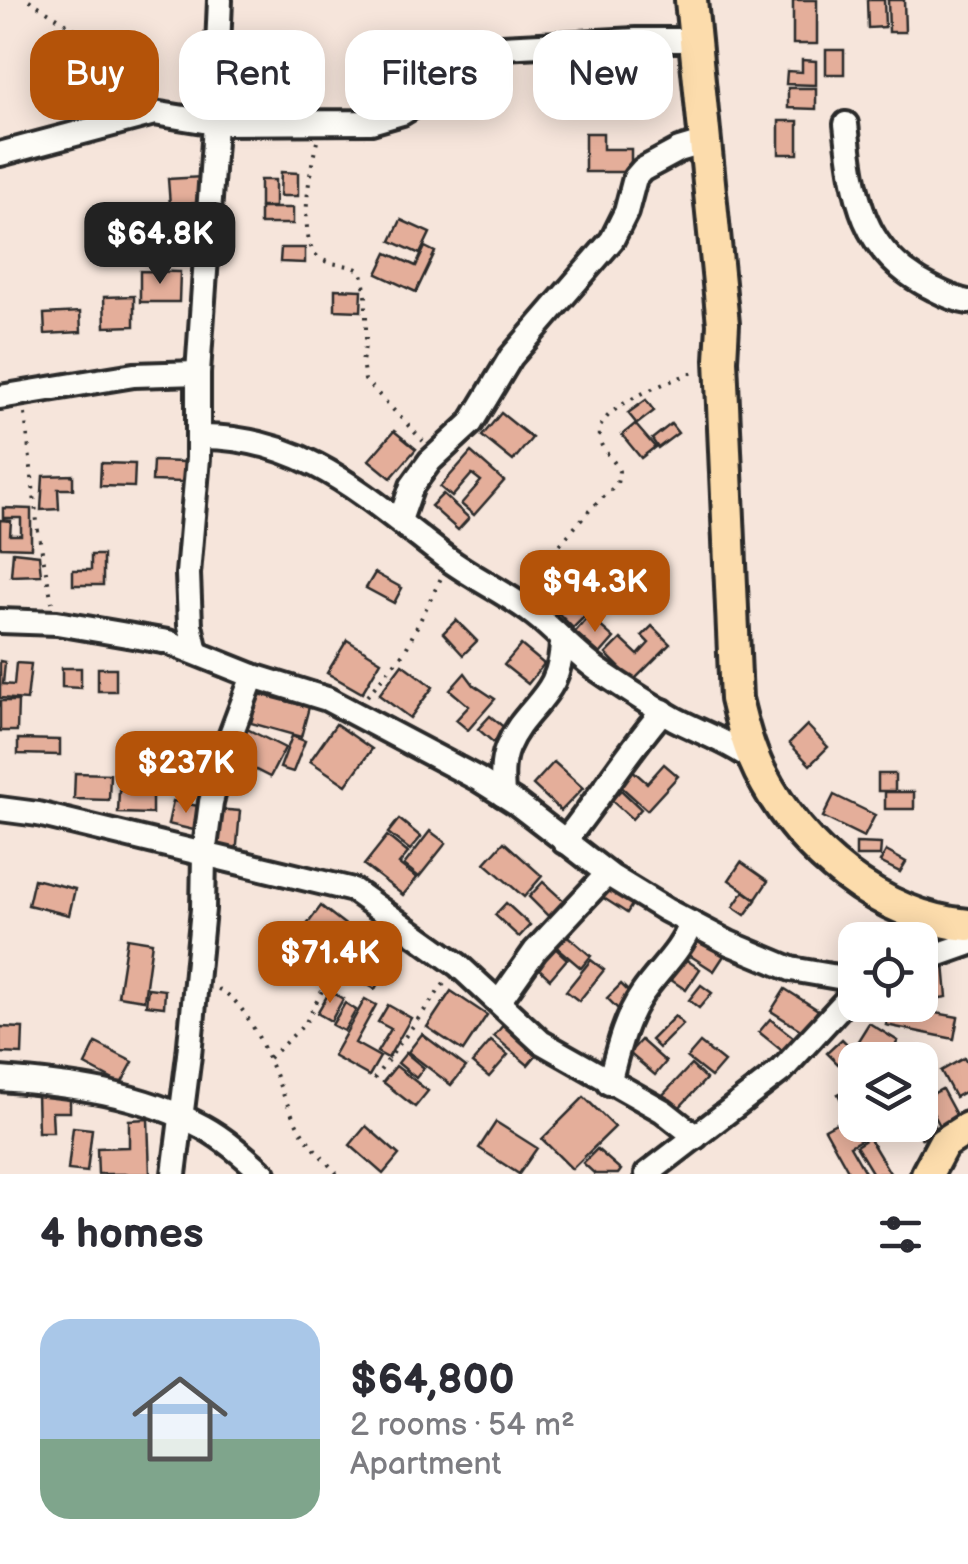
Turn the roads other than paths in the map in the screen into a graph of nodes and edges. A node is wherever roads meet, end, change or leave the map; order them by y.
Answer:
1 (220, 0) edge
2 (691, 0) edge
3 (694, 40) junction
4 (215, 124) junction
5 (846, 124) dead end
6 (706, 142) junction
7 (0, 154) edge
8 (968, 302) edge
9 (198, 373) junction
10 (12, 395) edge
11 (198, 437) junction
12 (400, 520) junction
13 (0, 621) edge
14 (562, 639) junction
15 (196, 652) junction
16 (253, 676) junction
17 (663, 711) junction
18 (756, 762) junction
19 (502, 795) junction
20 (0, 809) edge
21 (564, 842) junction
22 (204, 855) junction
23 (607, 874) junction
24 (691, 923) junction
25 (968, 925) edge
26 (968, 944) edge
27 (938, 955) edge
28 (838, 977) edge
29 (499, 1002) junction
30 (838, 1009) edge
31 (0, 1079) edge
32 (609, 1083) junction
33 (181, 1117) junction
34 (968, 1128) edge
35 (696, 1137) junction
36 (174, 1174) edge
37 (264, 1174) edge
38 (647, 1174) edge
39 (927, 1174) edge

1 - 4 street
2 - 3 main road
3 - 4 street
3 - 6 main road
4 - 7 street
4 - 9 street
5 - 8 street
6 - 12 street
6 - 18 main road
9 - 10 street
9 - 11 street
11 - 12 street
11 - 15 street
12 - 14 street
13 - 15 street
14 - 17 street
14 - 19 street
15 - 16 street
16 - 19 street
16 - 22 street
17 - 18 street
17 - 21 street
18 - 25 main road
19 - 21 street
20 - 22 street
21 - 23 street
22 - 29 street
22 - 33 street
23 - 24 street
23 - 29 street
24 - 28 street
24 - 32 street
26 - 27 street
29 - 32 street
30 - 35 street
31 - 33 street
32 - 35 street
33 - 36 street
33 - 37 street
34 - 39 main road
35 - 38 street

